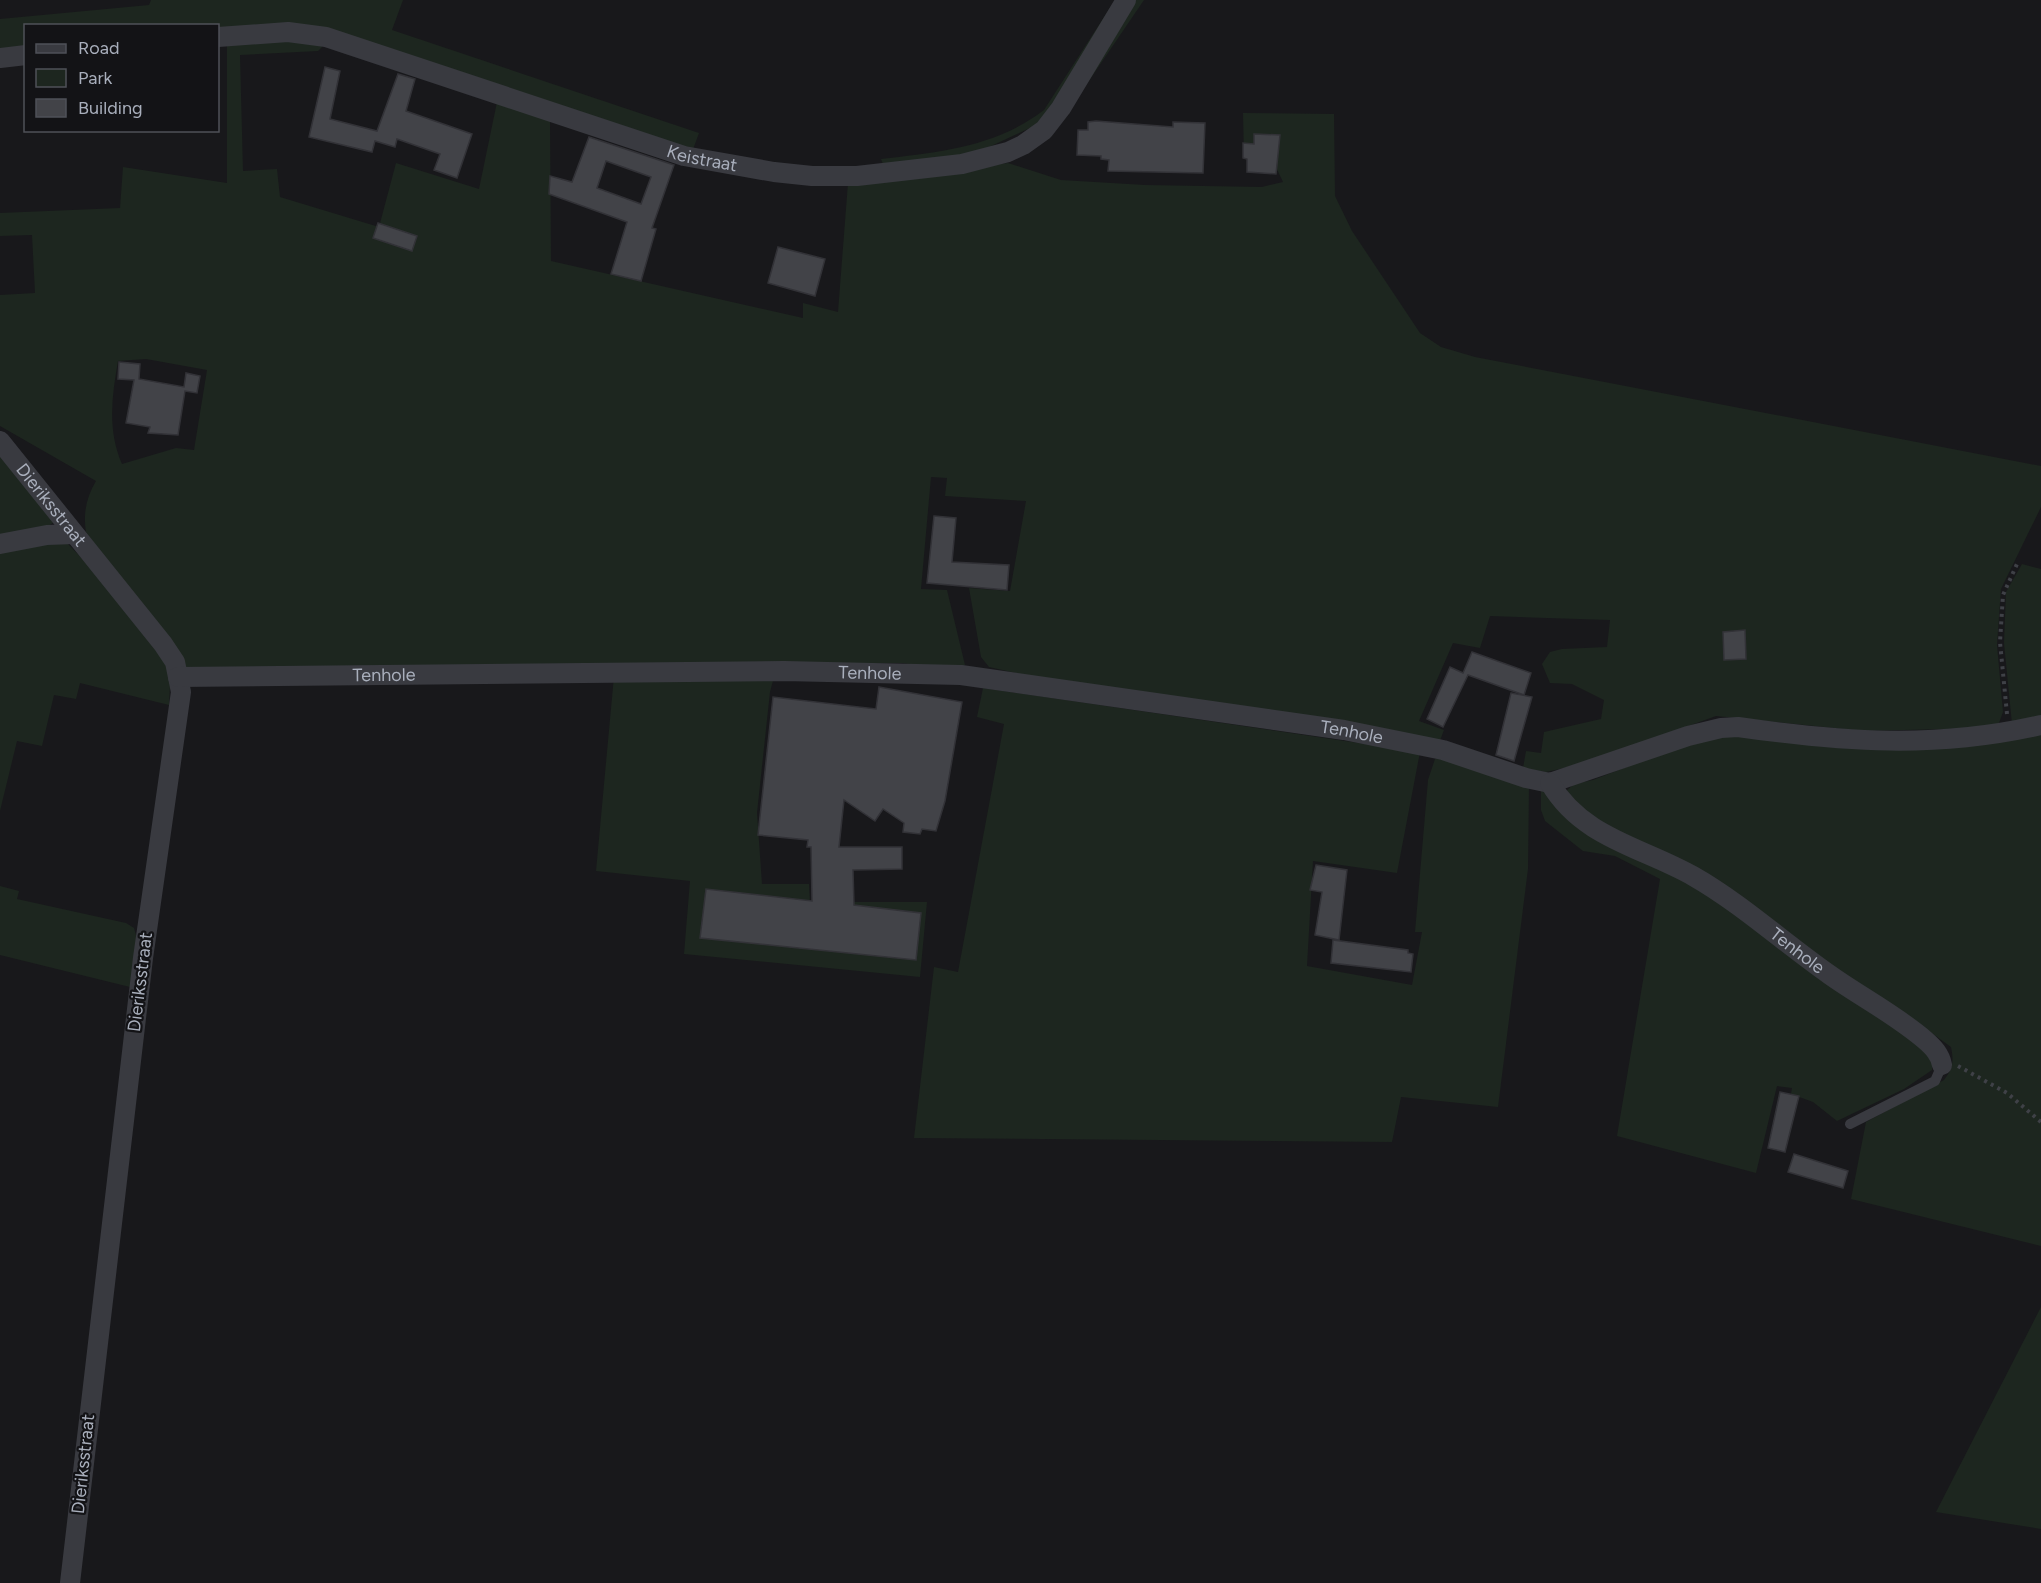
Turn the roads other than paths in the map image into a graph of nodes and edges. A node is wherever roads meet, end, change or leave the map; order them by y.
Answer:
1 (1126, 0) edge
2 (219, 38) edge
3 (24, 55) edge
4 (0, 58) edge
5 (0, 441) edge
6 (74, 534) junction
7 (0, 544) edge
8 (178, 677) junction
9 (2041, 725) edge
10 (1551, 783) junction
11 (1942, 1065) joint
12 (1850, 1124) dead end
13 (70, 1583) edge

1 - 2 street, Keistraat
3 - 4 street
5 - 6 street, Dieriksstraat
6 - 7 street
6 - 8 street, Dieriksstraat
8 - 10 street, Tenhole
8 - 13 street, Dieriksstraat
9 - 10 street
10 - 11 street, Tenhole
11 - 12 lane

